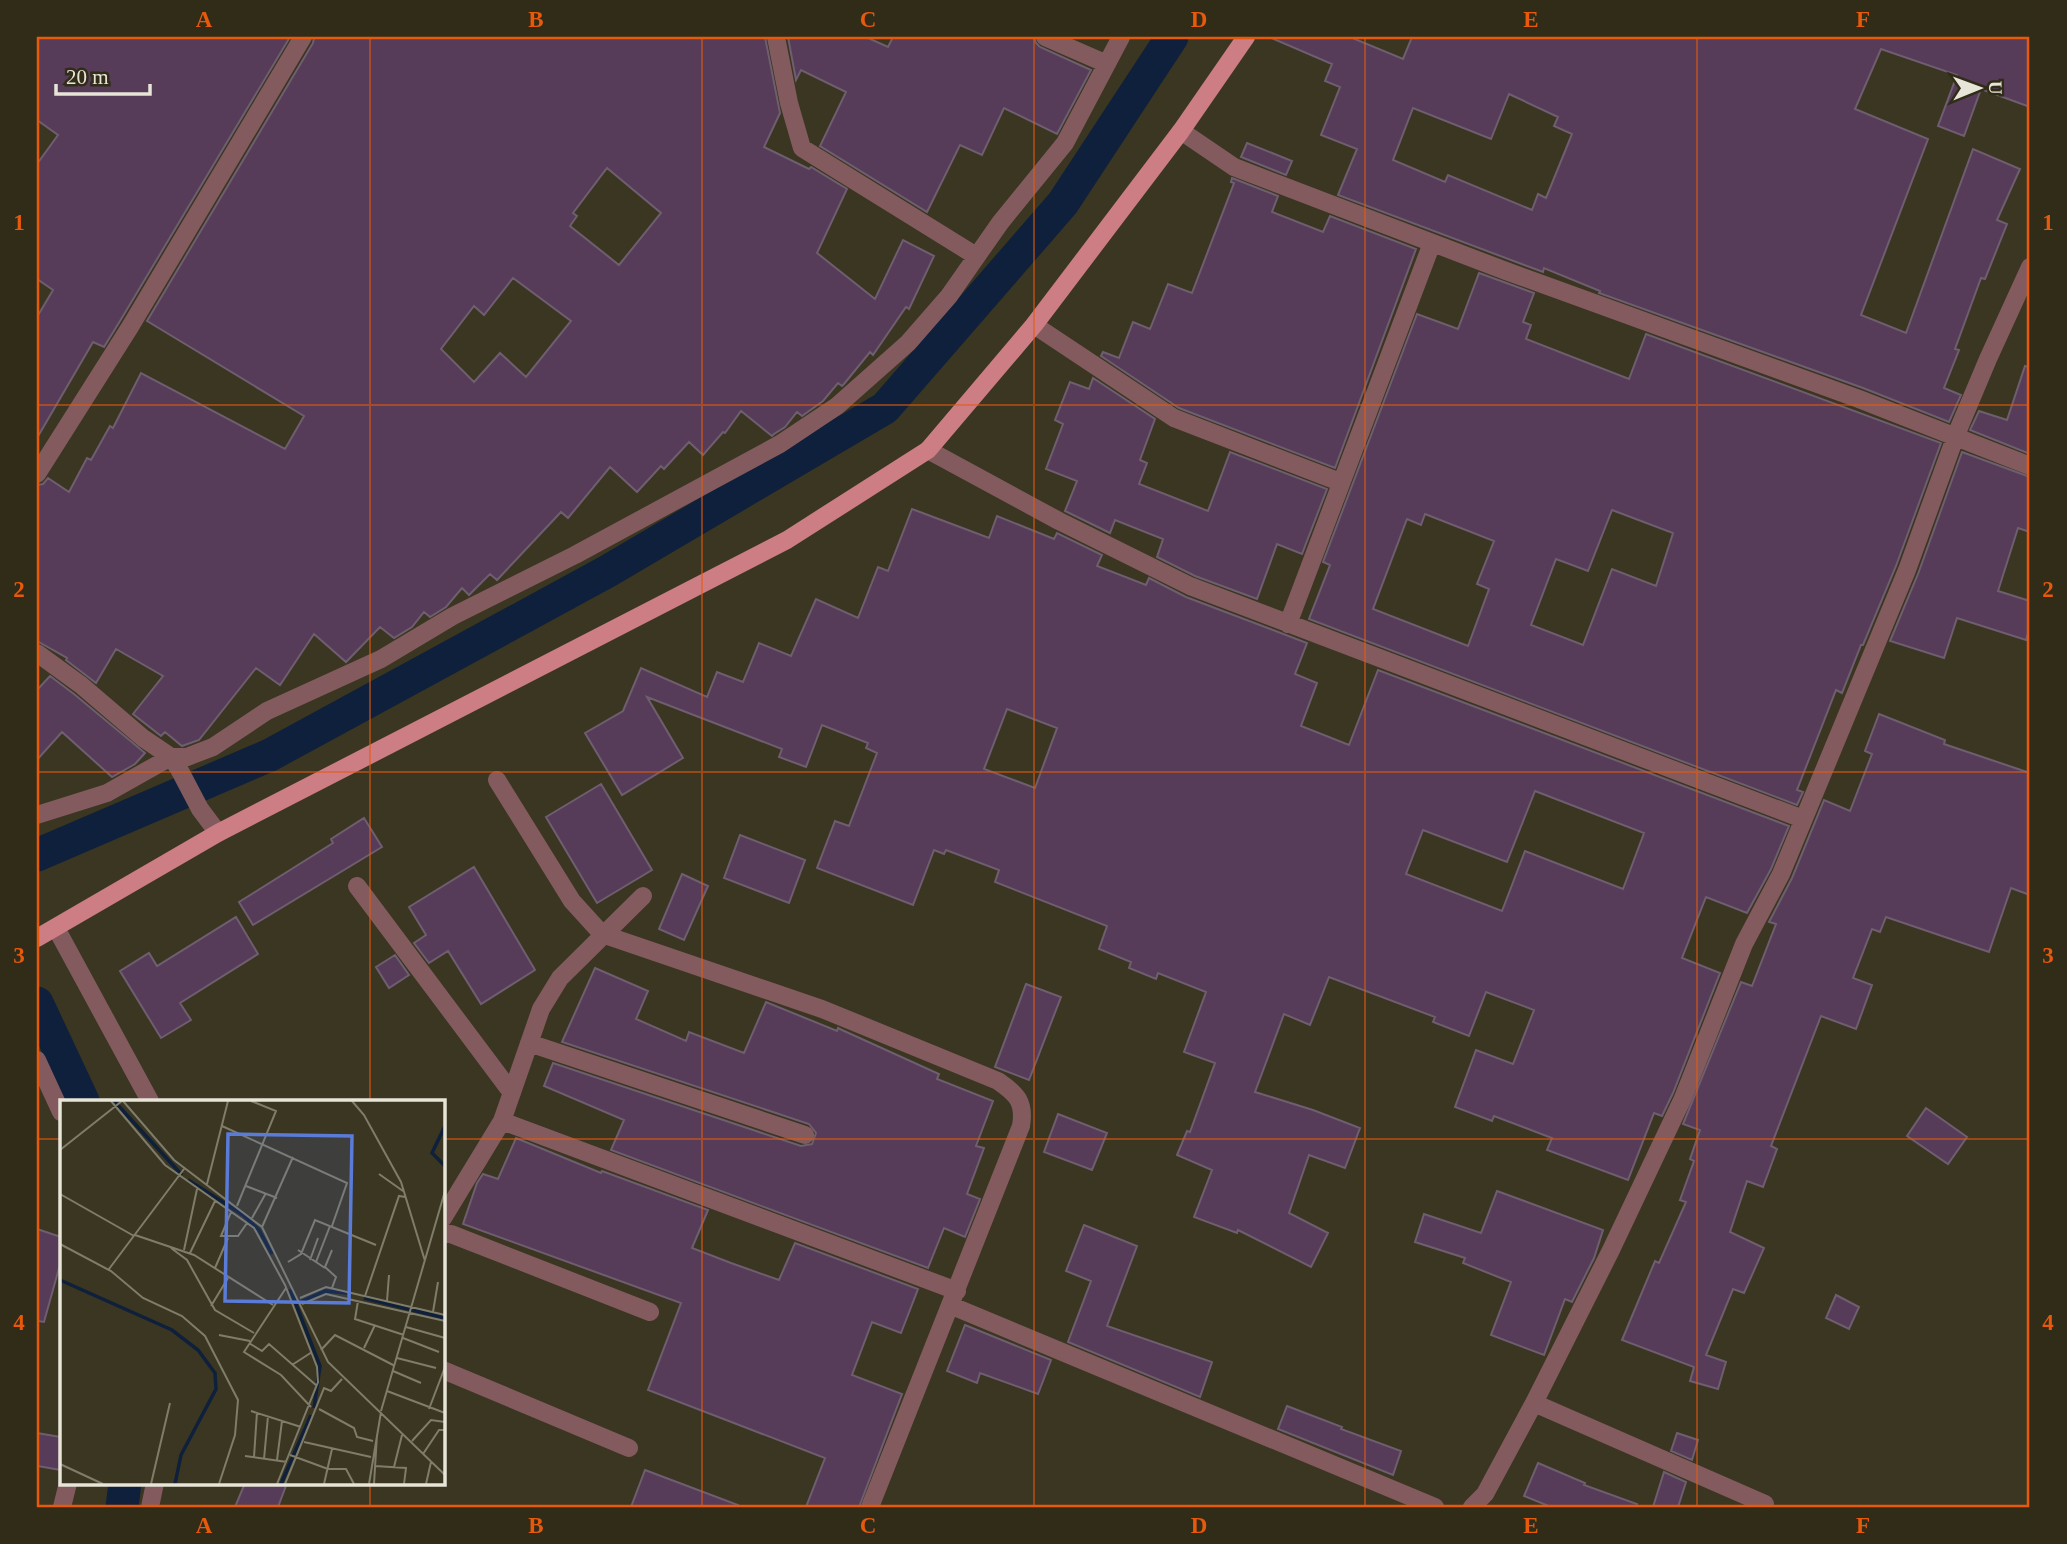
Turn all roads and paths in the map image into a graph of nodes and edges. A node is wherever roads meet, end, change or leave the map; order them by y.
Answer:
1 (776, 37) edge
2 (1045, 37) edge
3 (1121, 37) edge
4 (1246, 37) edge
5 (297, 39) edge
6 (1107, 64) junction
7 (1181, 131) junction
8 (1432, 243) junction
9 (976, 256) junction
10 (2030, 267) edge
11 (1034, 326) junction
12 (1956, 435) junction
13 (928, 450) junction
14 (2030, 466) edge
15 (37, 474) edge
16 (1340, 482) junction
17 (1288, 624) junction
18 (37, 653) edge
19 (175, 763) junction
20 (497, 780) dead end
21 (37, 815) edge
22 (1803, 819) junction
23 (218, 833) junction
24 (357, 886) dead end
25 (643, 896) dead end
26 (45, 934) edge
27 (602, 934) junction
28 (529, 1043) junction
29 (37, 1060) edge
30 (512, 1093) junction
31 (149, 1100) edge
32 (60, 1110) edge
33 (502, 1121) junction
34 (805, 1135) dead end
35 (444, 1216) edge
36 (444, 1234) edge
37 (954, 1298) junction
38 (650, 1312) dead end
39 (444, 1370) edge
40 (1534, 1404) junction
41 (629, 1448) dead end
42 (68, 1484) edge
43 (155, 1484) edge
44 (1765, 1504) dead end
45 (62, 1507) edge
46 (150, 1507) edge
47 (870, 1507) edge
48 (1434, 1507) edge
49 (1472, 1507) edge

1 - 9 street
2 - 6 street
3 - 6 street
4 - 7 main road
5 - 15 street
6 - 9 street
7 - 8 street
7 - 11 main road
8 - 12 street
8 - 16 street
9 - 19 street
10 - 12 street
11 - 13 main road
11 - 16 street
12 - 14 street
12 - 22 street
13 - 17 street
13 - 23 main road
16 - 17 street
17 - 22 street
18 - 19 street
19 - 21 street
19 - 23 street
20 - 27 street
22 - 40 street
23 - 26 main road
24 - 30 street
25 - 27 street
26 - 31 street
27 - 28 street
27 - 37 street
28 - 30 street
28 - 34 street
29 - 32 street
30 - 33 street
33 - 35 street
33 - 37 street
36 - 38 street
37 - 47 street
37 - 48 street
39 - 41 street
40 - 44 street
40 - 49 street
42 - 45 street
43 - 46 street

